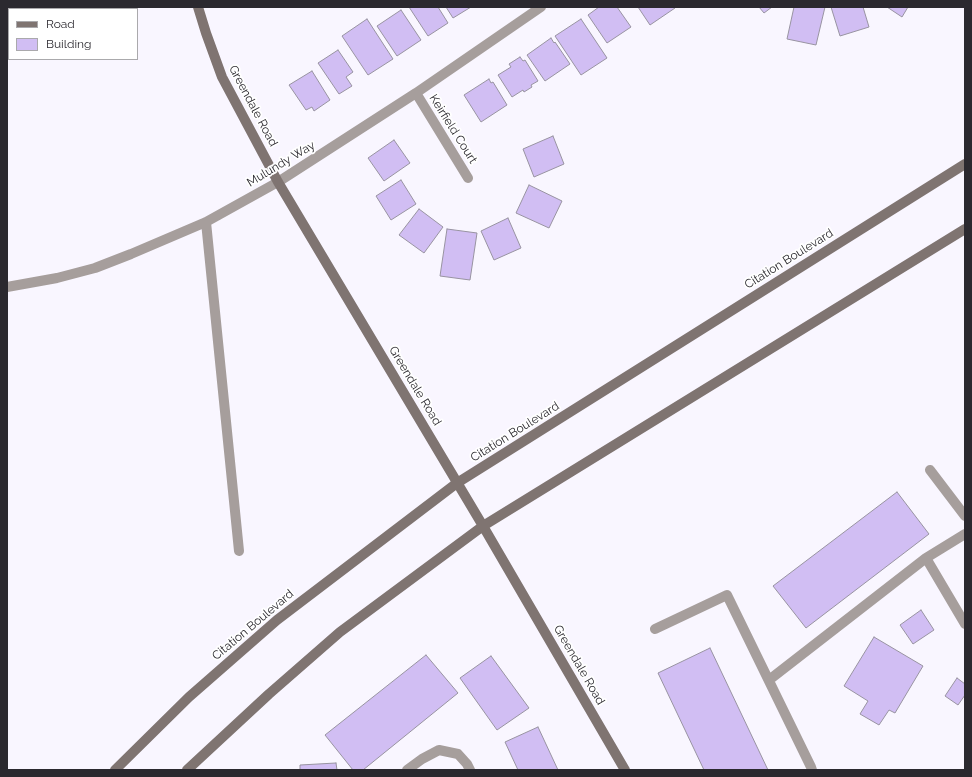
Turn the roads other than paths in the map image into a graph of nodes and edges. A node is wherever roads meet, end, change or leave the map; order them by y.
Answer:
1 (198, 7) edge
2 (541, 7) edge
3 (416, 93) junction
4 (965, 164) edge
5 (468, 178) dead end
6 (278, 182) junction
7 (206, 222) junction
8 (965, 229) edge
9 (7, 287) edge
10 (930, 470) dead end
11 (457, 483) junction
12 (965, 516) edge
13 (483, 526) junction
14 (965, 534) edge
15 (239, 551) dead end
16 (926, 558) junction
17 (965, 624) edge
18 (656, 629) dead end
19 (769, 680) junction
20 (115, 770) edge
21 (187, 770) edge
22 (407, 770) edge
23 (470, 770) edge
24 (625, 770) edge
25 (812, 770) edge

1 - 6 main road, Greendale Road
2 - 3 street, Mulundy Way
3 - 5 street, Keirfield Court
3 - 6 street, Mulundy Way
4 - 11 main road, Citation Boulevard
6 - 7 street, Mulundy Way
6 - 11 main road, Greendale Road
7 - 9 street, Mulundy Way
7 - 15 street
8 - 13 main road
10 - 12 street
11 - 13 main road, Greendale Road
11 - 20 main road, Citation Boulevard
13 - 21 main road
13 - 24 main road, Greendale Road
14 - 16 street
16 - 17 street
16 - 19 street
18 - 19 street
19 - 25 street
22 - 23 street

